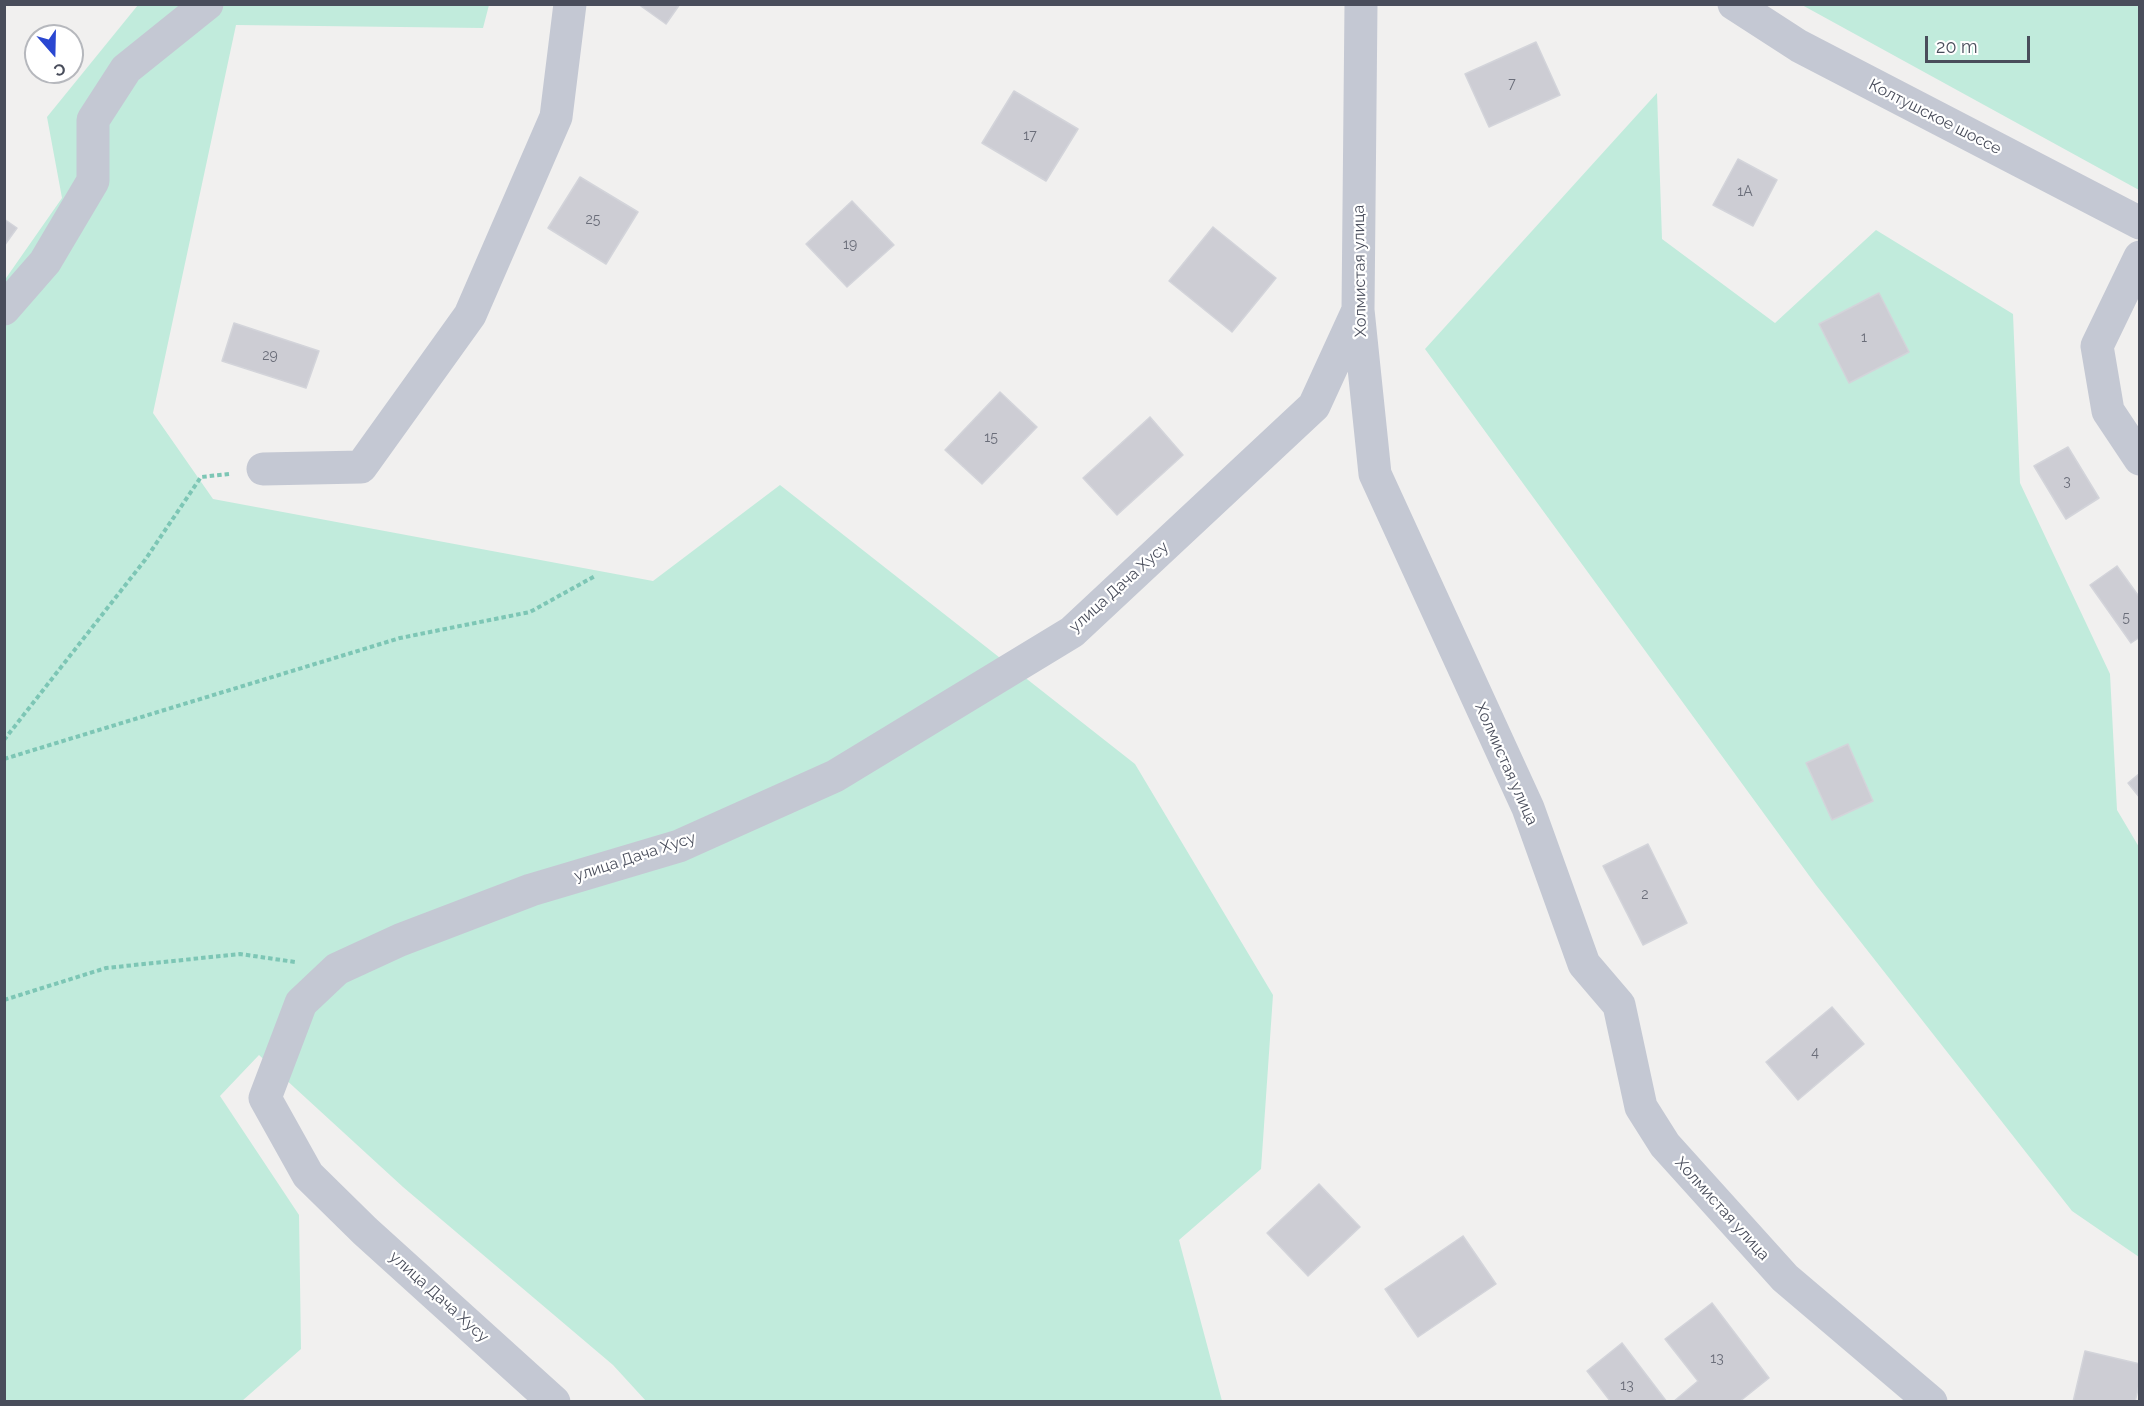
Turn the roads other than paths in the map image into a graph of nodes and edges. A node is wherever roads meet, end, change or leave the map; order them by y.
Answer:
1 (207, 4) edge
2 (570, 4) edge
3 (1361, 4) edge
4 (1734, 4) edge
5 (2139, 223) edge
6 (2139, 257) edge
7 (4, 309) edge
8 (1358, 310) junction
9 (2139, 459) edge
10 (263, 469) road end
11 (1903, 1391) edge
12 (554, 1401) edge
13 (1931, 1401) edge

1 - 7 street
2 - 10 street
3 - 8 street, Холмистая улица
4 - 5 street, Колтушское шоссе
6 - 9 street
8 - 11 street, Холмистая улица
8 - 12 street, улица Дача Хусу
11 - 13 street, Холмистая улица

